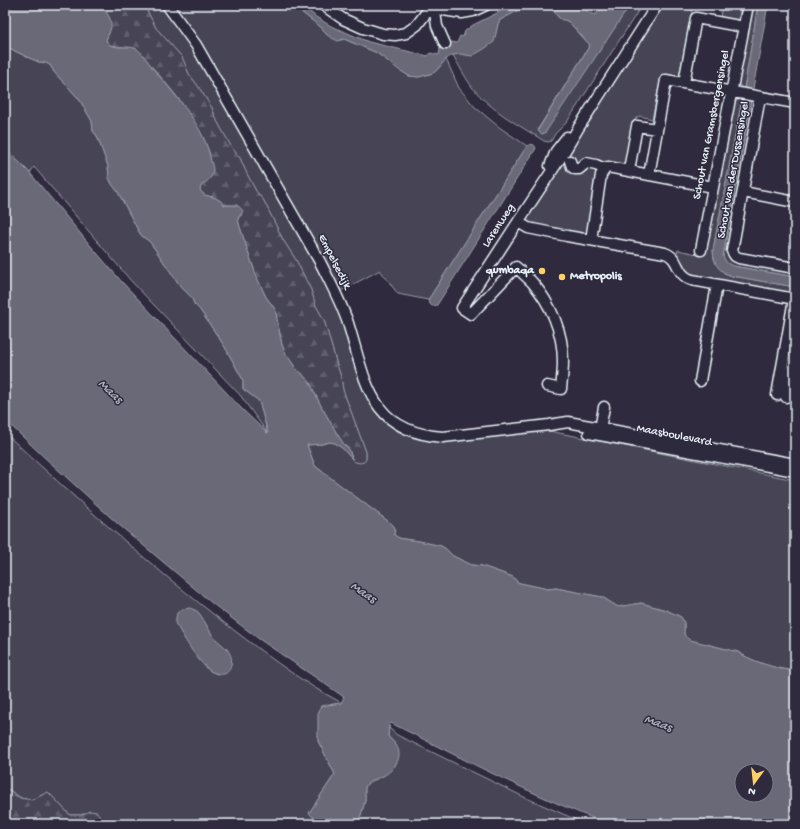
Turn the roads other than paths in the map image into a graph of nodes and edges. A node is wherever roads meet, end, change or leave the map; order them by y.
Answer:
1 (167, 5) edge
2 (323, 5) edge
3 (486, 5) edge
4 (657, 5) edge
5 (748, 5) edge
6 (435, 8) edge
7 (744, 27) junction
8 (445, 44) dead end
9 (684, 82) junction
10 (735, 92) junction
11 (758, 96) junction
12 (795, 102) edge
13 (657, 129) junction
14 (570, 161) dead end
15 (605, 169) junction
16 (629, 170) junction
17 (649, 175) junction
18 (714, 187) junction
19 (743, 192) junction
20 (795, 202) edge
21 (518, 222) junction
22 (591, 240) junction
23 (701, 250) dead end
24 (795, 268) edge
25 (717, 285) junction
26 (794, 299) edge
27 (795, 354) edge
28 (700, 381) dead end
29 (547, 386) dead end
30 (604, 407) dead end
31 (524, 428) joint
32 (600, 431) junction
33 (795, 464) edge
34 (795, 471) edge

1 - 31 street, Empelsedijk
2 - 6 street
3 - 6 street
4 - 21 street, Larenweg
5 - 7 street, Schout van Gramsbergensingel
6 - 8 street
7 - 9 street
7 - 10 street, Schout van Gramsbergensingel
9 - 10 street, Schout van der Dussensingel
9 - 13 street, Schout van der Dussensingel
10 - 11 street, Schout van der Dussensingel
10 - 18 street, Schout van Gramsbergensingel
11 - 12 street, Schout van der Dussensingel
11 - 19 street, Schout van der Dussensingel
13 - 16 street
13 - 17 street
14 - 15 street
15 - 16 street
15 - 22 street
16 - 17 street
17 - 18 street
18 - 23 street, Schout van Gramsbergensingel
19 - 20 street
19 - 24 street, Schout van der Dussensingel
21 - 22 street
21 - 29 street, Larenweg
22 - 25 street
25 - 26 street
25 - 28 street
26 - 27 street
30 - 32 street
31 - 32 street, Maasboulevard
32 - 33 street, Maasboulevard
32 - 34 street, Maasboulevard

